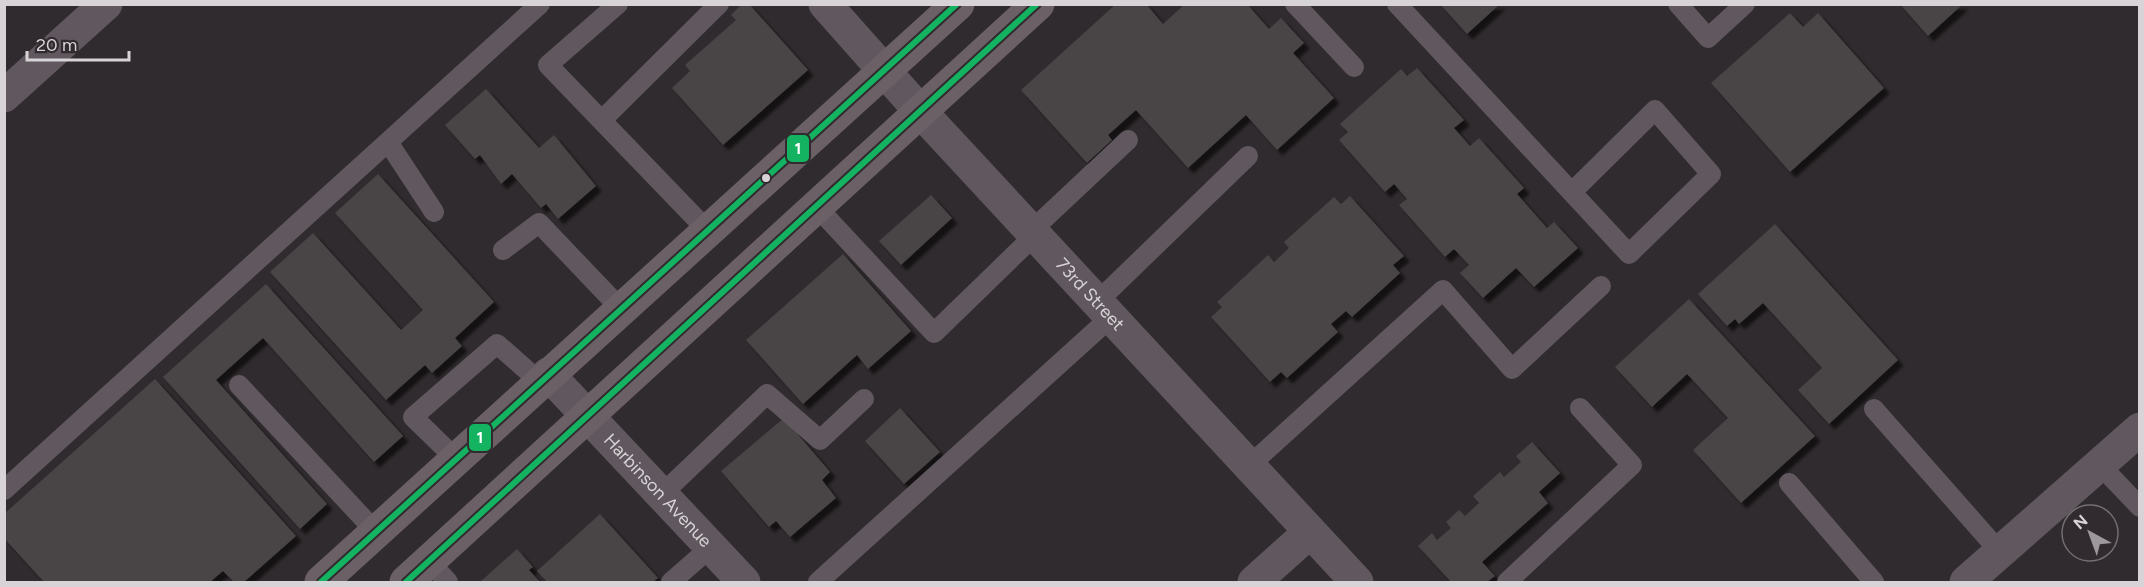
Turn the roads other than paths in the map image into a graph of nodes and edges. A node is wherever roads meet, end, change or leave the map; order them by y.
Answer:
1 (106, 4) edge
2 (540, 4) edge
3 (618, 4) edge
4 (719, 4) edge
5 (825, 4) edge
6 (958, 4) edge
7 (1038, 4) edge
8 (1295, 4) edge
9 (1397, 4) edge
10 (1678, 4) edge
11 (1745, 4) edge
12 (1354, 67) dead end
13 (885, 72) junction
14 (4, 96) edge
15 (920, 111) junction
16 (602, 120) junction
17 (1128, 140) dead end
18 (388, 142) junction
19 (1248, 156) dead end
20 (1572, 192) junction
21 (816, 206) junction
22 (434, 212) dead end
23 (708, 231) junction
24 (1033, 233) junction
25 (503, 250) dead end
26 (1601, 286) dead end
27 (621, 309) junction
28 (1104, 309) junction
29 (544, 378) junction
30 (239, 385) dead end
31 (864, 399) dead end
32 (1580, 408) dead end
33 (1874, 409) dead end
34 (588, 415) junction
35 (2139, 429) edge
36 (456, 459) junction
37 (2099, 464) junction
38 (1250, 465) junction
39 (1789, 483) dead end
40 (4, 490) edge
41 (662, 494) junction
42 (2139, 507) edge
43 (376, 532) junction
44 (1310, 532) junction
45 (711, 547) junction
46 (2000, 552) junction
47 (428, 575) edge
48 (321, 582) edge
49 (671, 582) edge
50 (744, 582) edge
51 (818, 582) edge
52 (1254, 582) edge
53 (1357, 582) edge
54 (1507, 582) edge
55 (1874, 582) edge
56 (1966, 582) edge

1 - 14 street
2 - 18 lane
3 - 16 lane
4 - 16 lane
5 - 13 street, 73rd Street
6 - 13 main road
7 - 15 main road
8 - 12 lane
9 - 20 lane
10 - 11 lane
13 - 15 street, 73rd Street
13 - 23 main road
15 - 21 main road
15 - 24 street, 73rd Street
16 - 23 lane
17 - 24 lane
18 - 22 lane
18 - 40 lane
19 - 28 lane
20 - 20 lane
21 - 24 lane
21 - 34 main road
23 - 27 main road
24 - 28 street, 73rd Street
25 - 27 lane
26 - 38 lane
27 - 29 main road
28 - 38 street, 73rd Street
28 - 51 lane
29 - 34 street, Harbinson Avenue
29 - 36 main road
29 - 36 lane
30 - 43 lane
31 - 41 lane
32 - 54 lane
33 - 46 lane
34 - 41 street, Harbinson Avenue
34 - 47 main road
35 - 37 street
36 - 43 main road
37 - 42 lane
37 - 46 street
38 - 44 street, 73rd Street
39 - 55 lane
41 - 45 street, Harbinson Avenue
43 - 48 main road
44 - 52 street
44 - 53 street, 73rd Street
45 - 49 lane
45 - 50 street, Harbinson Avenue
46 - 56 street

